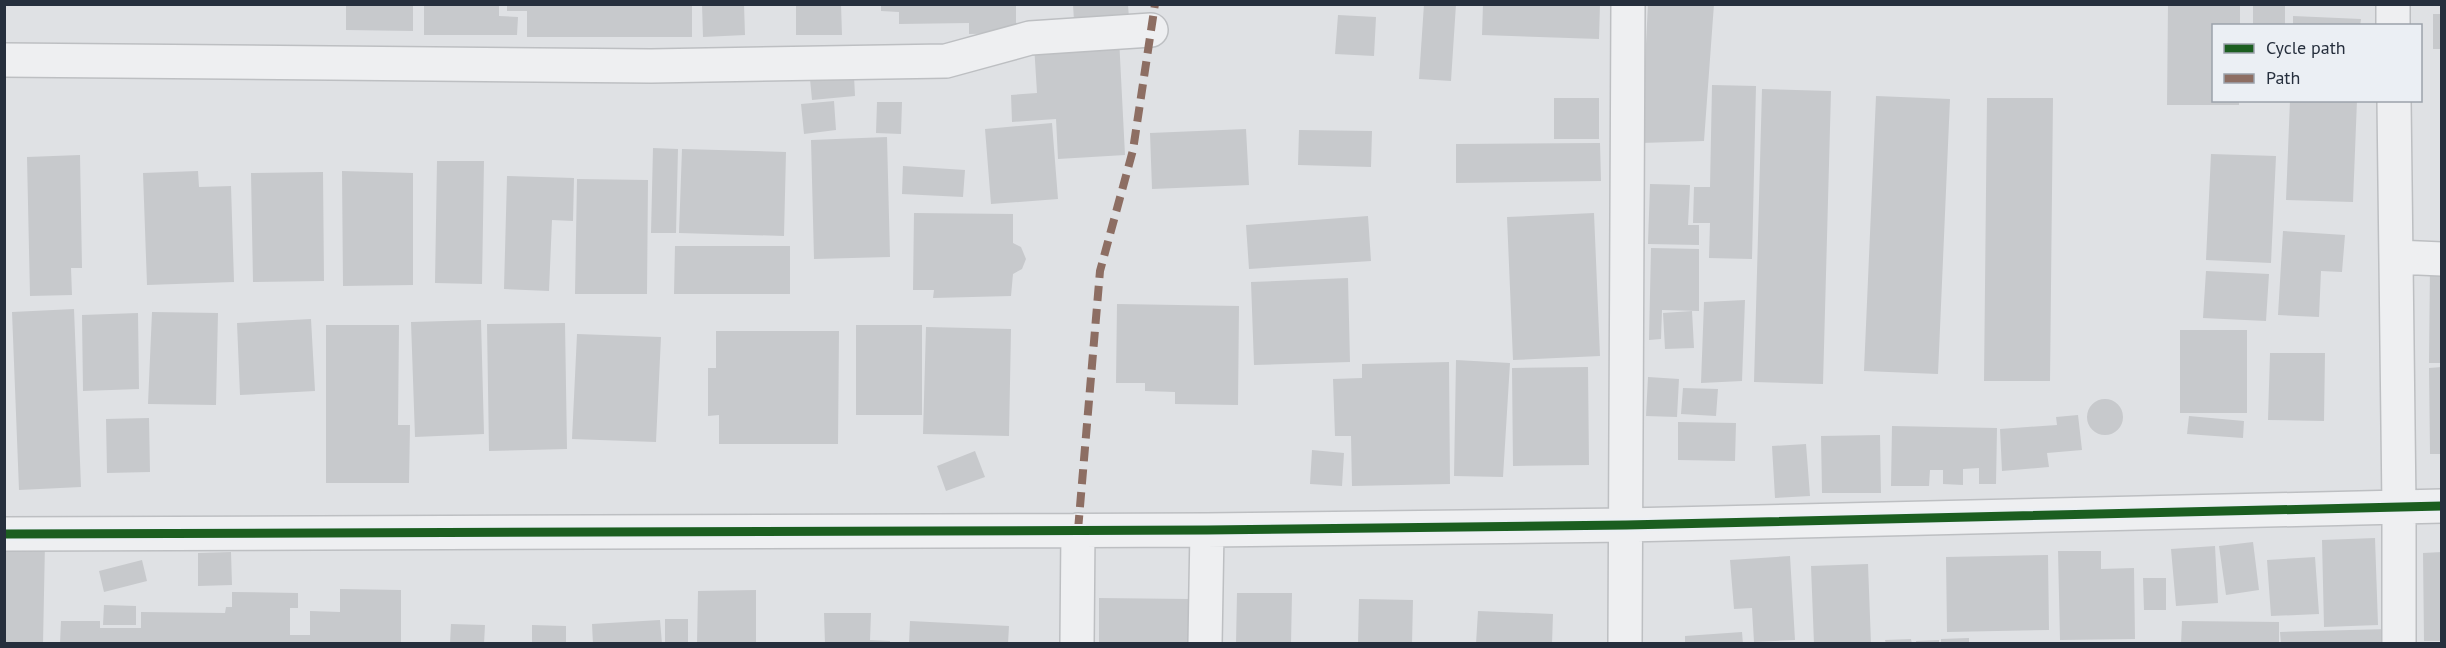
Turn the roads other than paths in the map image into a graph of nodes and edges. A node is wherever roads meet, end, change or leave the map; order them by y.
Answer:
1 (1628, 4) edge
2 (2393, 4) edge
3 (2393, 24) edge
4 (1151, 30) dead end
5 (4, 60) edge
6 (2394, 102) edge
7 (2396, 257) junction
8 (2442, 259) edge
9 (2399, 506) junction
10 (2442, 506) edge
11 (1626, 525) junction
12 (1078, 530) junction
13 (1207, 530) junction
14 (4, 534) edge
15 (1077, 644) edge
16 (1205, 644) edge
17 (1625, 644) edge
18 (2399, 644) edge

1 - 11 street
2 - 3 street
4 - 5 street
6 - 7 street
7 - 8 street
7 - 9 street
9 - 10 street
9 - 11 street
9 - 18 street
11 - 13 street
11 - 17 street
12 - 13 street
12 - 14 street
12 - 15 street
13 - 16 street

